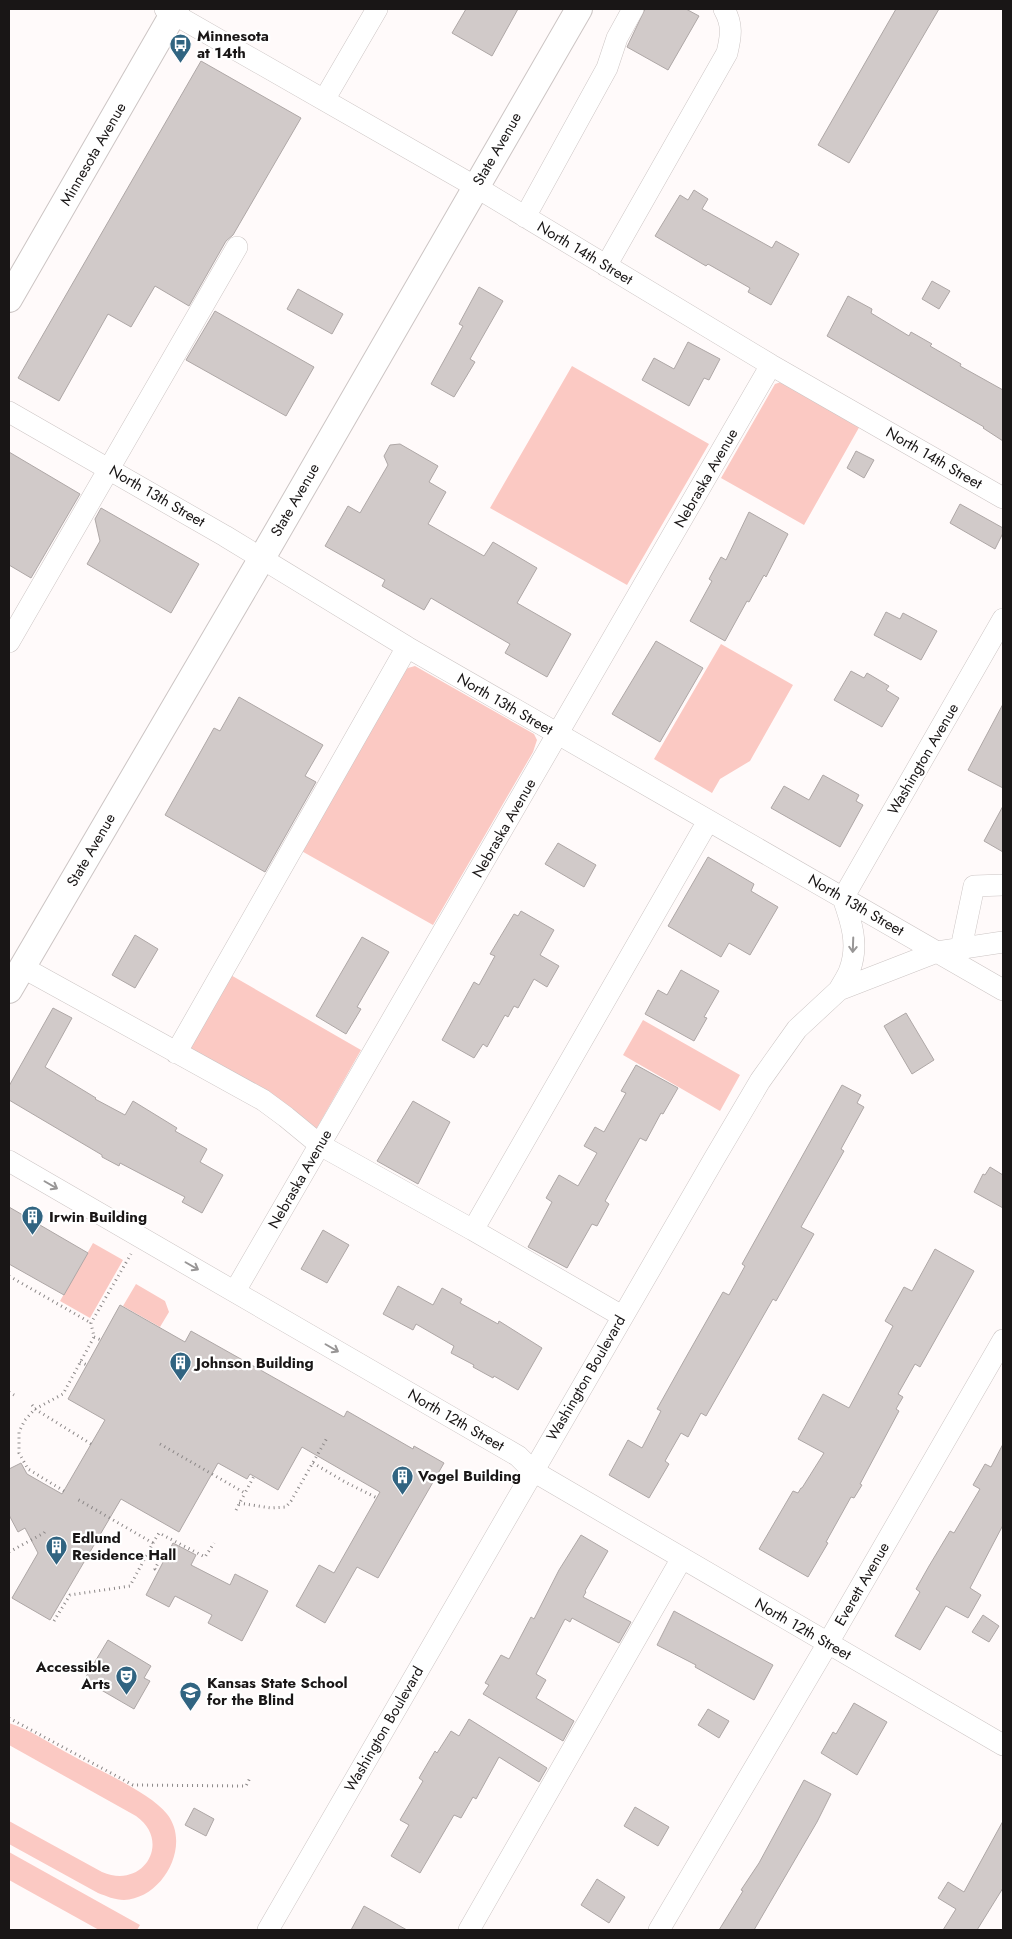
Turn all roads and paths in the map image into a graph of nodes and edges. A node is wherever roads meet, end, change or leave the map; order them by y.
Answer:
1 (377, 9) edge
2 (579, 9) edge
3 (633, 9) edge
4 (724, 9) edge
5 (172, 10) edge
6 (324, 100) junction
7 (476, 187) junction
8 (525, 217) junction
9 (237, 247) dead end
10 (606, 266) junction
11 (9, 299) edge
12 (771, 365) junction
13 (9, 412) edge
14 (109, 469) junction
15 (1003, 498) edge
16 (262, 558) junction
17 (1003, 619) edge
18 (9, 642) edge
19 (407, 648) junction
20 (558, 735) junction
21 (708, 821) junction
22 (1003, 885) edge
23 (843, 898) junction
24 (1003, 942) edge
25 (961, 948) junction
26 (937, 952) junction
27 (22, 967) junction
28 (9, 990) edge
29 (839, 990) junction
30 (1003, 990) edge
31 (176, 1052) junction
32 (320, 1145) junction
33 (9, 1161) edge
34 (473, 1230) junction
35 (133, 1251) dead end
36 (9, 1276) edge
37 (235, 1291) junction
38 (622, 1316) junction
39 (92, 1323) junction
40 (94, 1337) junction
41 (101, 1340) dead end
42 (1003, 1340) edge
43 (80, 1362) junction
44 (87, 1366) dead end
45 (9, 1392) edge
46 (14, 1395) dead end
47 (32, 1405) dead end
48 (35, 1409) junction
49 (327, 1438) dead end
50 (92, 1444) dead end
51 (160, 1444) dead end
52 (313, 1463) junction
53 (533, 1472) junction
54 (254, 1476) dead end
55 (64, 1491) dead end
56 (245, 1492) junction
57 (77, 1498) dead end
58 (377, 1498) dead end
59 (239, 1503) junction
60 (236, 1510) dead end
61 (47, 1529) dead end
62 (153, 1543) junction
63 (214, 1543) dead end
64 (9, 1552) edge
65 (148, 1552) junction
66 (682, 1558) junction
67 (158, 1571) dead end
68 (54, 1621) dead end
69 (828, 1643) junction
70 (9, 1718) edge
71 (1003, 1745) edge
72 (250, 1778) dead end
73 (268, 1930) edge
74 (469, 1930) edge
75 (659, 1930) edge

1 - 6 street
2 - 7 main road, State Avenue
3 - 8 street
4 - 10 street
5 - 6 street, North 14th Street
5 - 11 main road, Minnesota Avenue
6 - 7 street, North 14th Street
7 - 8 street, North 14th Street
7 - 16 main road, State Avenue
8 - 10 street, North 14th Street
9 - 14 street
10 - 12 street, North 14th Street
12 - 15 street, North 14th Street
12 - 20 street, Nebraska Avenue
13 - 14 street, North 13th Street
14 - 16 street, North 13th Street
14 - 18 street
16 - 19 street, North 13th Street
16 - 27 main road, State Avenue
17 - 23 street, Washington Avenue
19 - 20 street, North 13th Street
19 - 31 street
20 - 21 street, North 13th Street
20 - 32 street, Nebraska Avenue
21 - 23 street, North 13th Street
21 - 34 street
22 - 25 street
23 - 26 street, North 13th Street
23 -> 29 street
24 - 25 street, Washington Boulevard
25 - 26 street, Washington Boulevard
26 - 29 street, Washington Boulevard
26 - 30 street, North 13th Street
27 - 28 main road, State Avenue
27 - 31 street
29 - 38 street, Washington Boulevard
31 - 32 street
32 - 34 street
32 - 37 street, Nebraska Avenue
33 -> 37 street, North 12th Street
34 - 38 street
35 - 39 path
36 - 39 path
37 -> 53 street, North 12th Street
38 - 53 street, Washington Boulevard
39 - 40 path
40 - 41 path
40 - 43 path
42 - 69 street, Everett Avenue
43 - 44 path
43 - 48 path
45 - 46 path
47 - 48 path
48 - 50 path
48 - 55 path
49 - 52 path
51 - 56 path
52 - 58 path
52 - 59 path
53 - 66 street, North 12th Street
53 - 73 street, Washington Boulevard
54 - 56 path
56 - 59 path
57 - 62 path
59 - 60 path
61 - 64 path
62 - 63 path
62 - 65 path
65 - 67 path
65 - 68 path
66 - 69 street, North 12th Street
66 - 74 street
69 - 71 street, North 12th Street
69 - 75 street, Everett Avenue
70 - 72 path

